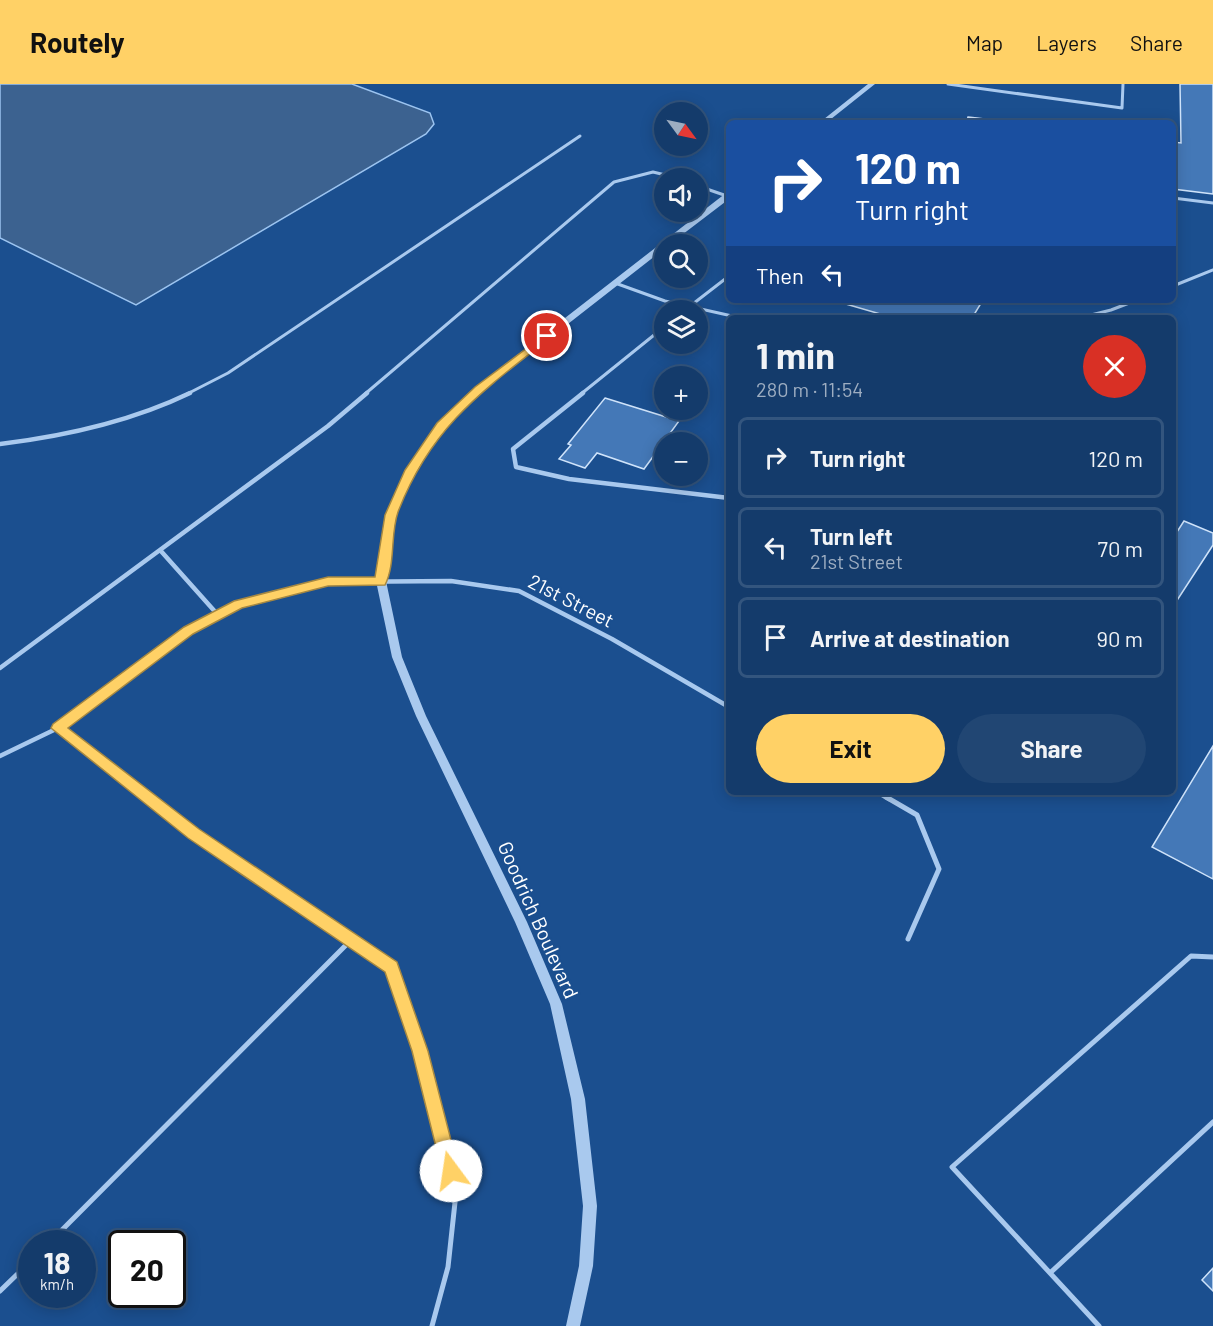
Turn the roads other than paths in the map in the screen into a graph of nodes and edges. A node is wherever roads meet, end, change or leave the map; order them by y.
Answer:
1 (872, 84) edge
2 (948, 84) edge
3 (1123, 84) edge
4 (826, 120) edge
5 (580, 136) dead end
6 (654, 172) edge
7 (708, 189) edge
8 (726, 195) edge
9 (726, 198) edge
10 (1176, 198) edge
11 (1213, 203) edge
12 (1213, 270) edge
13 (726, 278) edge
14 (615, 283) junction
15 (1176, 285) edge
16 (660, 300) edge
17 (699, 300) edge
18 (1129, 303) edge
19 (1111, 310) junction
20 (708, 311) edge
21 (727, 315) edge
22 (1091, 315) edge
23 (1110, 315) edge
24 (654, 335) edge
25 (0, 444) edge
26 (726, 498) edge
27 (160, 550) junction
28 (381, 581) junction
29 (218, 615) junction
30 (0, 668) edge
31 (726, 705) edge
32 (58, 728) junction
33 (0, 756) edge
34 (882, 795) edge
35 (908, 939) dead end
36 (351, 940) junction
37 (1213, 957) edge
38 (1213, 1122) edge
39 (62, 1230) edge
40 (1050, 1273) junction
41 (18, 1274) edge
42 (0, 1291) edge
43 (432, 1326) edge
44 (573, 1326) edge
45 (1099, 1326) edge

1 - 4 street
2 - 3 lane
5 - 25 lane
6 - 27 lane
7 - 8 lane
9 - 14 street
10 - 11 lane
12 - 15 lane
13 - 17 lane
14 - 16 lane
14 - 28 street
18 - 19 lane
19 - 22 lane
19 - 23 lane
20 - 21 lane
24 - 26 lane
27 - 29 lane
27 - 30 lane
28 - 29 lane, 21st Street
28 - 31 lane, 21st Street
28 - 44 street, Goodrich Boulevard
29 - 32 lane, 21st Street
32 - 33 lane, 21st Street
32 - 36 lane
34 - 35 lane
36 - 39 lane
36 - 43 lane
37 - 40 lane
38 - 40 lane
40 - 45 lane
41 - 42 lane

